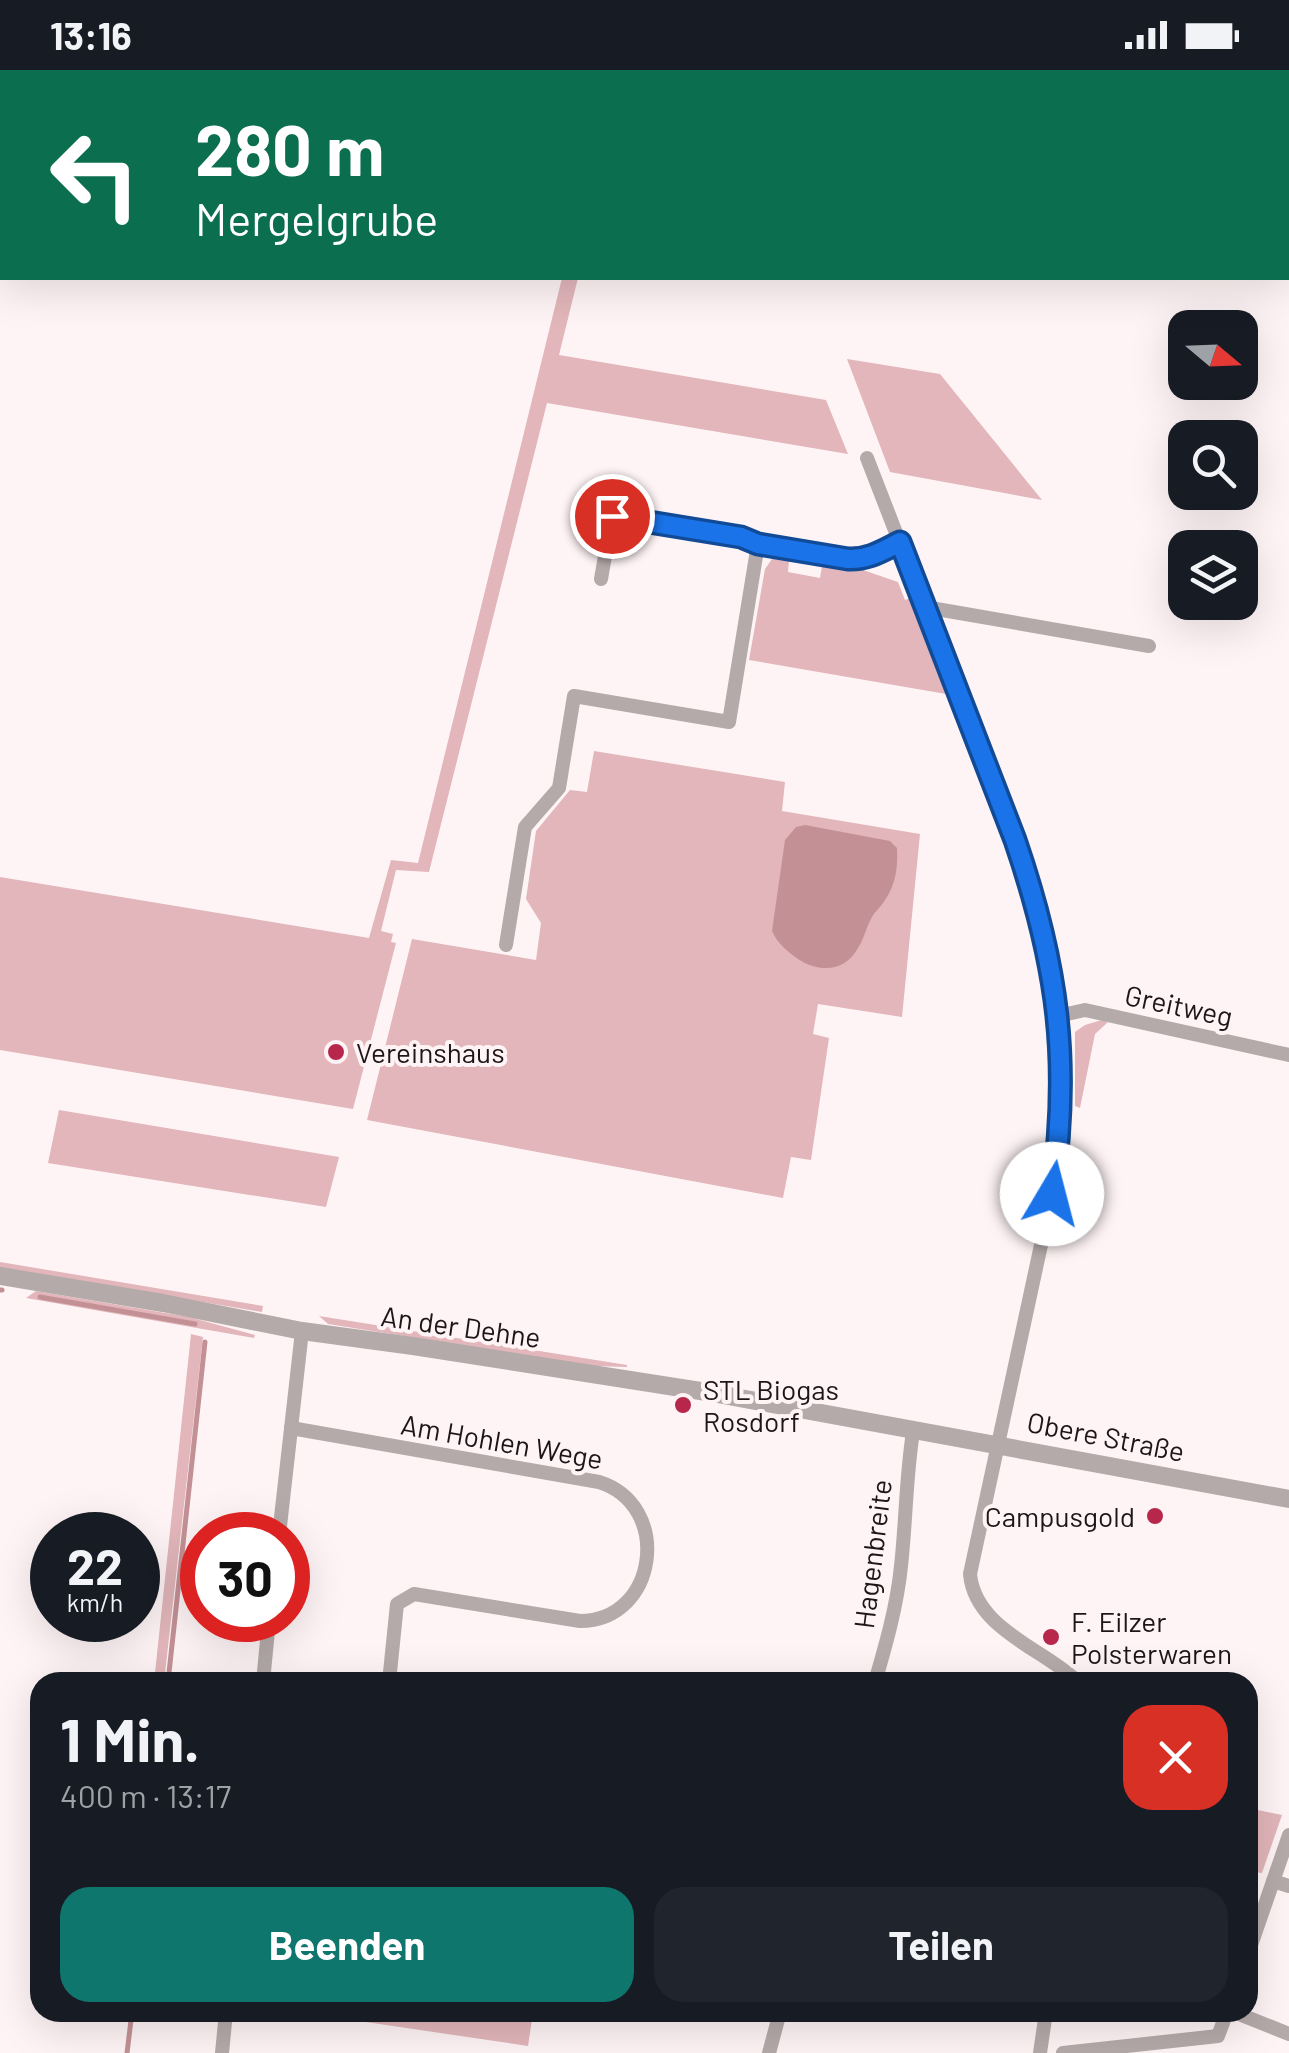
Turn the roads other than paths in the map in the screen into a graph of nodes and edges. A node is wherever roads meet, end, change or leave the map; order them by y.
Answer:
1 (867, 458) dead end
2 (900, 542) junction
3 (758, 544) junction
4 (601, 579) dead end
5 (925, 607) junction
6 (1148, 646) dead end
7 (506, 945) dead end
8 (1058, 1016) junction
9 (1289, 1055) edge
10 (0, 1276) edge
11 (302, 1331) junction
12 (291, 1428) junction
13 (914, 1432) junction
14 (999, 1444) junction
15 (1289, 1498) edge
16 (282, 1512) edge
17 (267, 1642) edge
18 (263, 1672) edge
19 (390, 1672) edge
20 (878, 1672) edge
21 (1064, 1672) edge
22 (1289, 1834) edge
23 (1273, 1880) junction
24 (1289, 1886) edge
25 (1258, 1924) edge
26 (225, 2022) edge
27 (777, 2022) edge
28 (1045, 2022) edge
29 (1226, 2022) edge
30 (1257, 2022) edge
31 (1289, 2034) edge
32 (222, 2053) edge
33 (769, 2053) edge
34 (1040, 2053) edge
35 (1062, 2053) edge

1 - 2 street
2 - 3 street
2 - 5 street
3 - 4 street
3 - 7 street
5 - 6 street
5 - 8 street
8 - 9 street, Greitweg
8 - 14 street
10 - 11 street, An der Dehne
11 - 12 street
11 - 13 street, An der Dehne
12 - 16 street
12 - 19 street, Am Hohlen Wege
13 - 14 street, Obere Straße
13 - 20 street, Hagenbreite
14 - 15 street, Obere Straße
14 - 21 street
17 - 18 street
22 - 23 street
23 - 24 street
23 - 25 street
26 - 32 street
27 - 33 street
28 - 34 street
29 - 35 street
30 - 31 street

